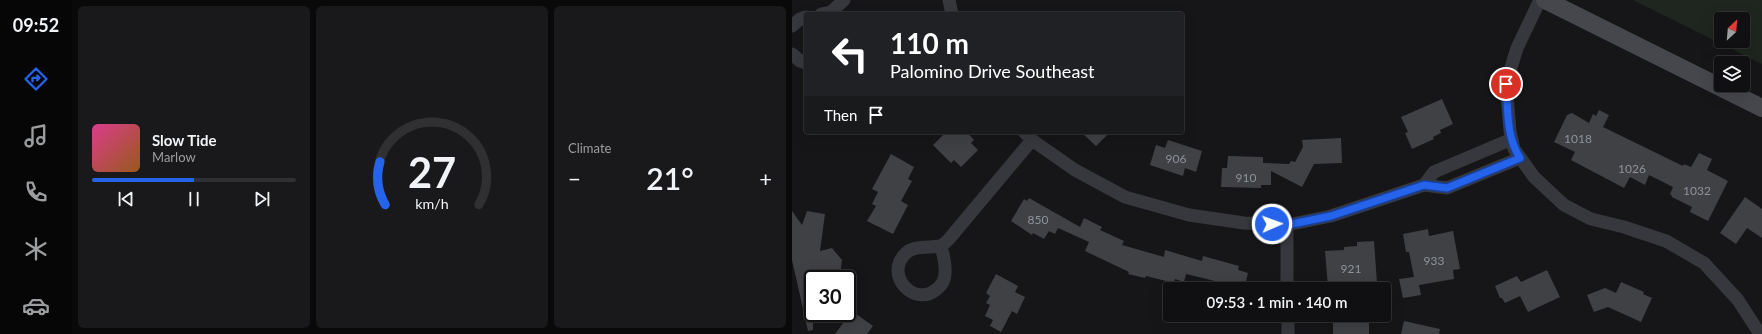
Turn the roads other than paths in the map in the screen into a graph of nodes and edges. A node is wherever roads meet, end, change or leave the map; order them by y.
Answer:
1 (844, 0) edge
2 (949, 0) edge
3 (1540, 0) edge
4 (1545, 0) edge
5 (829, 12) edge
6 (952, 12) edge
7 (804, 18) edge
8 (792, 26) edge
9 (792, 54) edge
10 (804, 62) edge
11 (1762, 108) edge
12 (1028, 136) edge
13 (1512, 139) junction
14 (1520, 158) junction
15 (1424, 185) junction
16 (1287, 225) junction
17 (941, 246) dead end
18 (1287, 282) edge
19 (1288, 322) edge
20 (1288, 334) edge
21 (1760, 334) edge

1 - 5 street
2 - 6 street
3 - 13 street
4 - 11 main road
7 - 8 street
9 - 10 street
12 - 16 street
12 - 17 street
13 - 14 street
13 - 15 street
14 - 15 street
14 - 21 street
15 - 16 street
16 - 18 street
19 - 20 street

